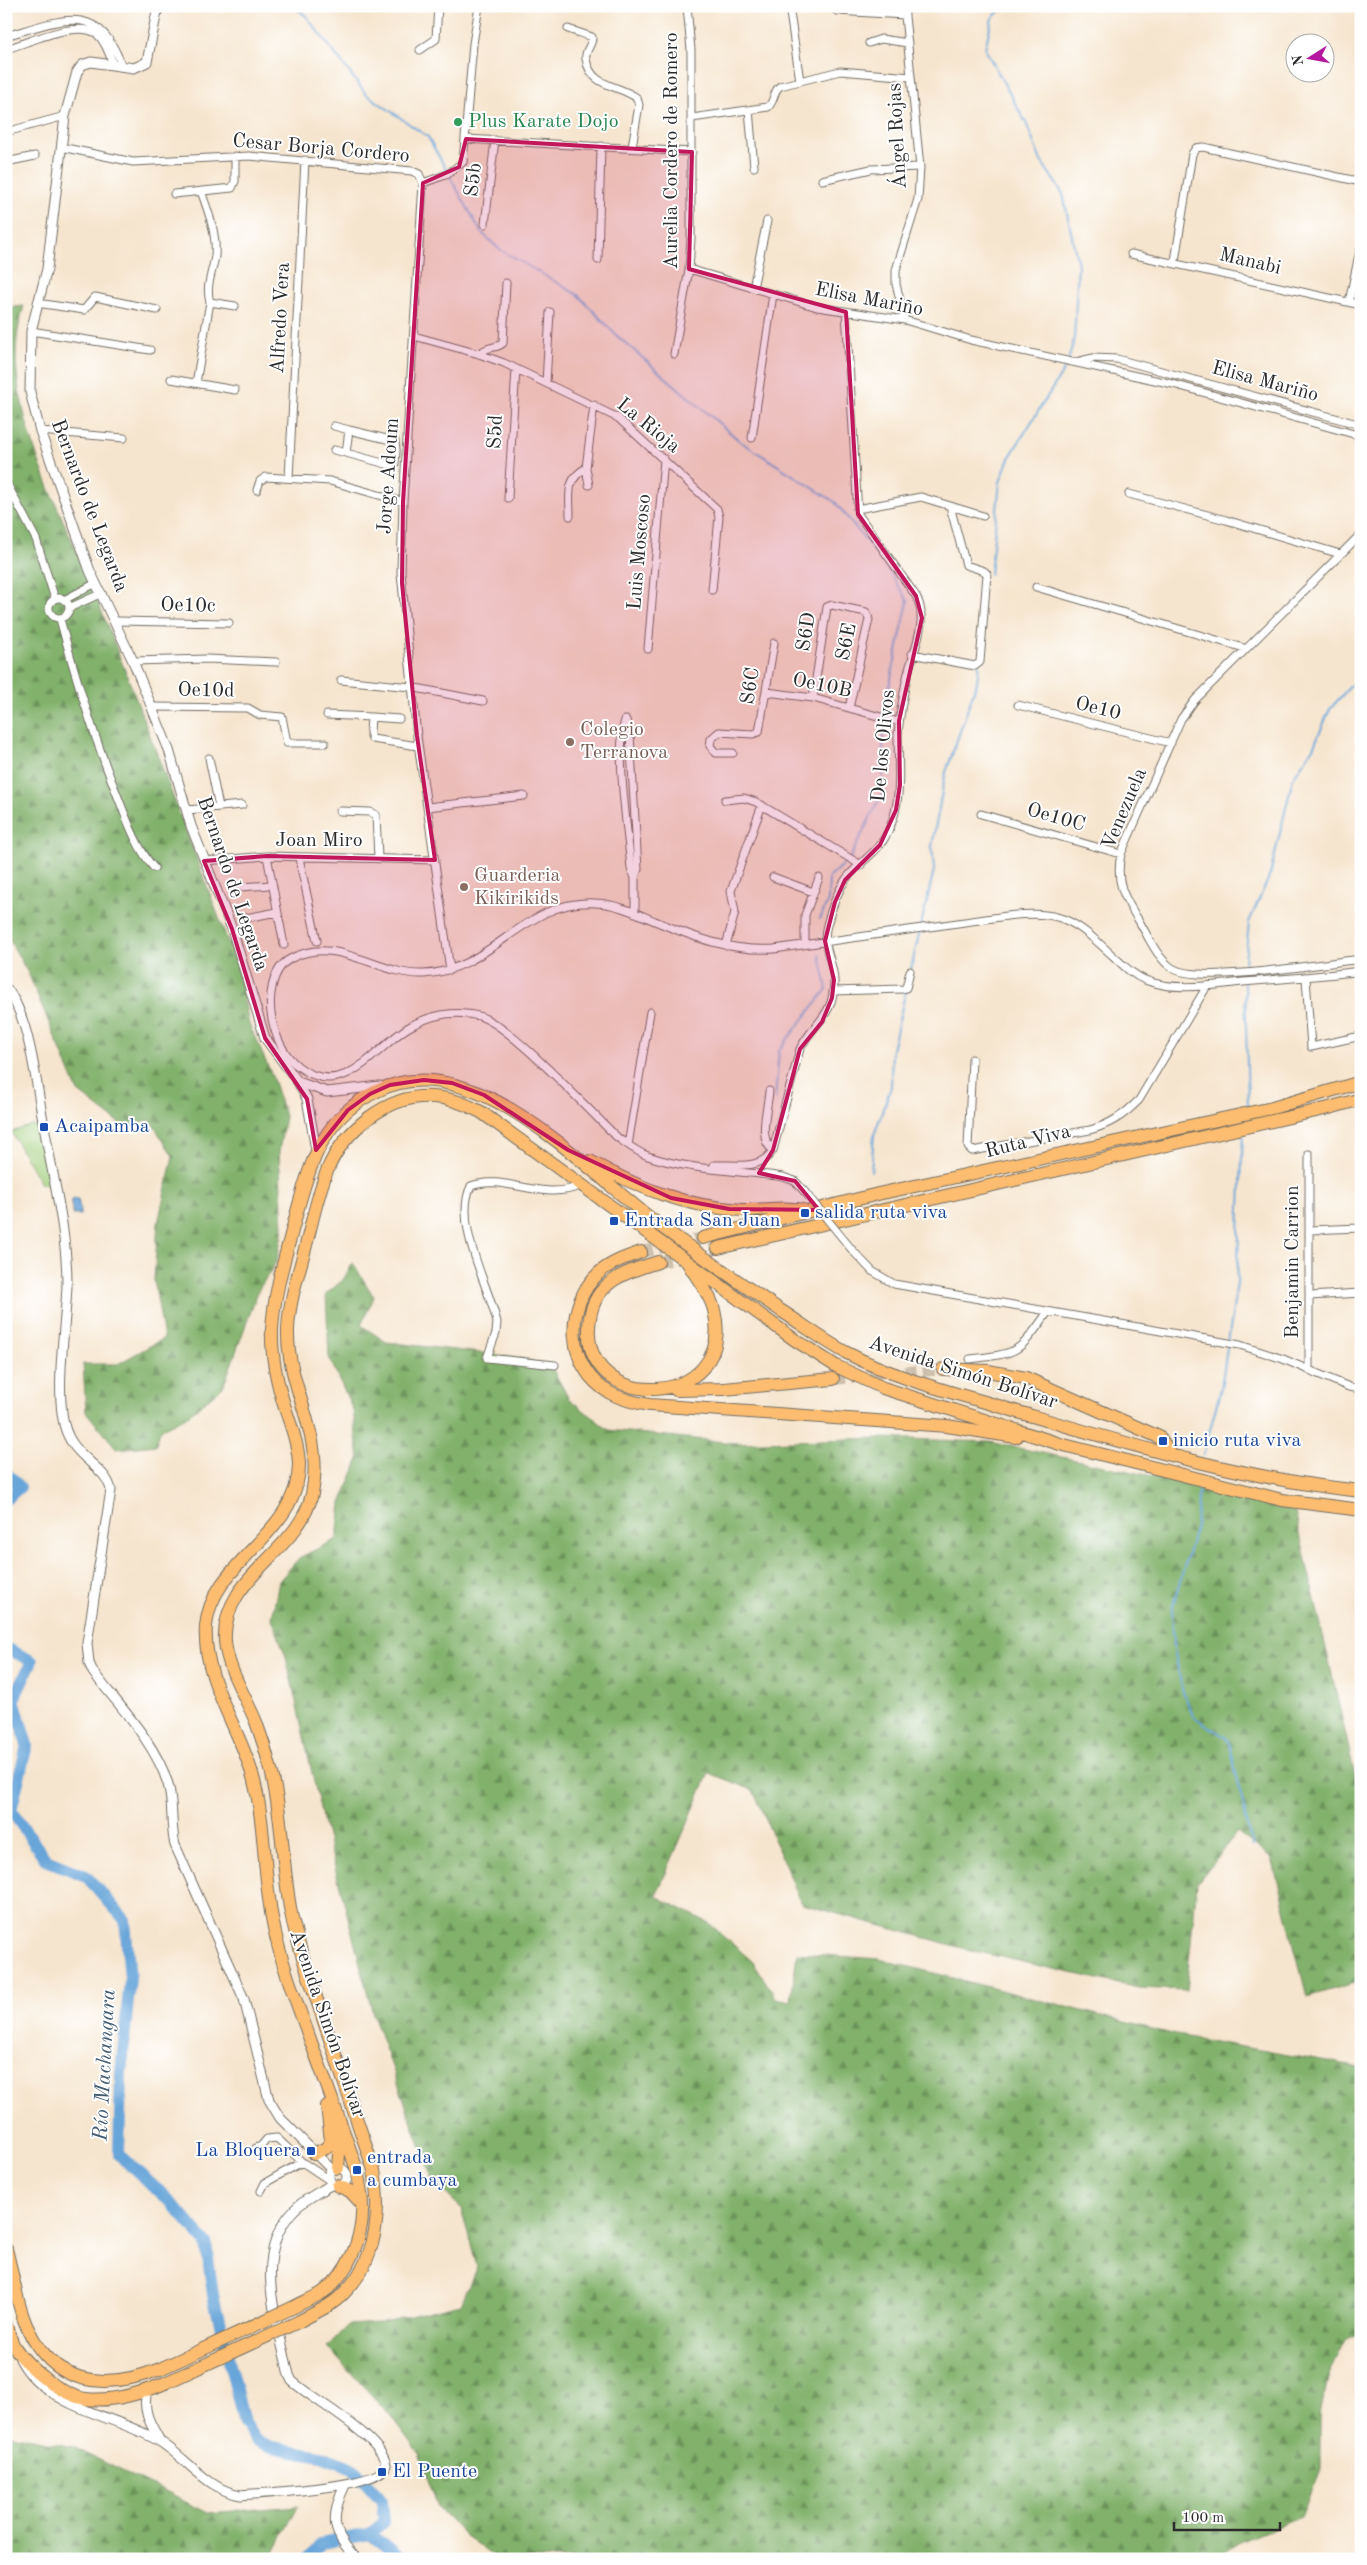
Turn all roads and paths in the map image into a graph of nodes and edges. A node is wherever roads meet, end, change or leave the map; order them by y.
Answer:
1 (158, 6) edge
2 (438, 6) edge
3 (479, 6) edge
4 (687, 6) edge
5 (789, 6) edge
6 (904, 6) edge
7 (837, 11) dead end
8 (905, 15) junction
9 (568, 29) dead end
10 (6, 36) edge
11 (869, 43) dead end
12 (908, 43) junction
13 (6, 49) edge
14 (420, 50) dead end
15 (118, 66) junction
16 (911, 77) junction
17 (800, 81) junction
18 (749, 110) junction
19 (65, 116) junction
20 (692, 118) junction
21 (6, 132) edge
22 (466, 139) junction
23 (495, 140) junction
24 (601, 146) junction
25 (61, 147) junction
26 (632, 147) junction
27 (692, 152) junction
28 (35, 156) dead end
29 (235, 156) junction
30 (305, 160) junction
31 (6, 162) edge
32 (920, 167) junction
33 (754, 168) dead end
34 (822, 180) dead end
35 (426, 182) junction
36 (1361, 182) edge
37 (201, 191) junction
38 (174, 194) dead end
39 (768, 221) dead end
40 (485, 224) dead end
41 (1360, 250) edge
42 (1131, 254) dead end
43 (598, 260) dead end
44 (1175, 262) junction
45 (689, 269) junction
46 (506, 283) dead end
47 (753, 288) junction
48 (773, 294) junction
49 (210, 302) junction
50 (1349, 302) junction
51 (37, 303) junction
52 (1361, 305) edge
53 (235, 306) dead end
54 (156, 310) dead end
55 (550, 312) dead end
56 (846, 312) junction
57 (905, 320) junction
58 (31, 330) junction
59 (414, 336) junction
60 (150, 350) dead end
61 (479, 354) junction
62 (674, 354) dead end
63 (1074, 363) junction
64 (1152, 368) junction
65 (516, 369) junction
66 (171, 379) dead end
67 (1150, 379) junction
68 (196, 383) junction
69 (546, 383) junction
70 (235, 390) dead end
71 (594, 405) junction
72 (1361, 425) edge
73 (334, 426) dead end
74 (349, 430) junction
75 (40, 431) junction
76 (1361, 436) edge
77 (124, 438) dead end
78 (752, 438) dead end
79 (334, 450) dead end
80 (396, 450) junction
81 (407, 453) junction
82 (346, 454) junction
83 (664, 458) junction
84 (586, 468) junction
85 (289, 478) junction
86 (6, 482) edge
87 (589, 485) dead end
88 (257, 490) dead end
89 (1129, 494) dead end
90 (508, 498) dead end
91 (403, 502) junction
92 (857, 509) junction
93 (951, 510) dead end
94 (570, 516) dead end
95 (983, 516) dead end
96 (1361, 534) edge
97 (1340, 554) junction
98 (96, 583) junction
99 (1036, 587) dead end
100 (712, 590) dead end
101 (102, 594) junction
102 (55, 599) junction
103 (64, 600) junction
104 (69, 608) junction
105 (867, 613) joint
106 (60, 619) junction
107 (115, 621) junction
108 (229, 623) dead end
109 (774, 643) dead end
110 (1244, 648) junction
111 (648, 649) dead end
112 (912, 654) junction
113 (133, 661) junction
114 (276, 662) dead end
115 (341, 680) dead end
116 (411, 687) junction
117 (767, 690) junction
118 (814, 696) junction
119 (482, 701) dead end
120 (1018, 705) dead end
121 (850, 706) junction
122 (152, 707) junction
123 (327, 715) dead end
124 (371, 717) junction
125 (399, 720) dead end
126 (899, 720) junction
127 (325, 743) dead end
128 (1171, 743) junction
129 (418, 746) junction
130 (733, 753) dead end
131 (209, 758) dead end
132 (524, 796) dead end
133 (725, 800) dead end
134 (242, 805) dead end
135 (762, 805) junction
136 (219, 806) junction
137 (427, 806) junction
138 (626, 806) junction
139 (634, 806) junction
140 (187, 810) junction
141 (340, 810) dead end
142 (981, 814) dead end
143 (1121, 854) junction
144 (268, 856) junction
145 (299, 858) junction
146 (378, 858) junction
147 (435, 860) junction
148 (204, 862) junction
149 (858, 863) junction
150 (154, 868) dead end
151 (774, 877) dead end
152 (635, 878) junction
153 (819, 878) dead end
154 (271, 885) junction
155 (240, 887) dead end
156 (814, 892) junction
157 (277, 912) junction
158 (635, 913) junction
159 (246, 918) dead end
160 (317, 941) dead end
161 (825, 941) junction
162 (805, 944) junction
163 (284, 945) dead end
164 (726, 946) junction
165 (1361, 959) edge
166 (450, 970) junction
167 (910, 971) dead end
168 (1361, 971) edge
169 (1306, 978) junction
170 (1207, 986) junction
171 (6, 988) edge
172 (833, 991) junction
173 (650, 1012) dead end
174 (1361, 1036) edge
175 (972, 1059) dead end
176 (290, 1065) junction
177 (298, 1082) junction
178 (1361, 1082) edge
179 (390, 1085) junction
180 (770, 1091) dead end
181 (1361, 1098) edge
182 (628, 1145) junction
183 (316, 1150) junction
184 (568, 1150) junction
185 (773, 1150) junction
186 (1309, 1154) dead end
187 (701, 1167) junction
188 (582, 1185) junction
189 (810, 1212) junction
190 (1361, 1228) edge
191 (1309, 1230) junction
192 (703, 1238) tunnel mouth
193 (718, 1248) tunnel mouth
194 (642, 1252) tunnel mouth
195 (685, 1259) junction
196 (658, 1262) tunnel mouth
197 (1361, 1293) edge
198 (1309, 1296) junction
199 (1048, 1312) junction
200 (970, 1359) dead end
201 (555, 1365) dead end
202 (943, 1369) tunnel mouth
203 (1309, 1370) junction
204 (833, 1379) tunnel mouth
205 (1361, 1389) edge
206 (662, 1390) junction
207 (1060, 1444) junction
208 (1172, 1455) junction
209 (1361, 1491) edge
210 (1361, 1510) edge
211 (320, 2065) junction
212 (327, 2106) junction
213 (256, 2148) dead end
214 (314, 2154) junction
215 (302, 2162) junction
216 (335, 2169) junction
217 (333, 2183) junction
218 (261, 2191) dead end
219 (362, 2205) junction
220 (6, 2249) edge
221 (6, 2326) edge
222 (14, 2346) junction
223 (147, 2390) junction
224 (160, 2442) junction
225 (349, 2484) junction
226 (357, 2559) edge

1 - 15 street, Bernardo de Legarda
2 - 14 street
3 - 22 street
4 - 20 street, Aurelia Cordero de Romero
5 - 17 street
6 - 8 street, Ángel Rojas
7 - 8 street
8 - 12 street, Ángel Rojas
9 - 26 street
10 - 15 street
11 - 12 street
12 - 16 street, Ángel Rojas
13 - 15 street
15 - 19 street, Bernardo de Legarda
16 - 17 street
16 - 32 street, Ángel Rojas
17 - 18 street
18 - 20 street
18 - 33 street
19 - 21 street
19 - 25 street, Bernardo de Legarda
20 - 27 street, Aurelia Cordero de Romero
22 - 23 street
22 - 35 street
23 - 24 street
23 - 40 street, S5b
24 - 26 street
24 - 43 street
25 - 29 street, Cesar Borja Cordero
25 - 51 street, Bernardo de Legarda
26 - 27 street
27 - 45 street, Aurelia Cordero de Romero
28 - 31 street
29 - 30 street, Cesar Borja Cordero
29 - 37 street
30 - 35 street, Cesar Borja Cordero
30 - 85 street, Alfredo Vera
32 - 34 street
32 - 57 street, Ángel Rojas
35 - 59 street, Jorge Adoum
36 - 44 street
37 - 38 street
37 - 49 street
39 - 47 street
41 - 50 street
42 - 44 street, Manabi
44 - 50 street, Manabi
45 - 47 street, Elisa Mariño
45 - 62 street, Aurelia Cordero de Romero
46 - 61 street
47 - 48 street, Elisa Mariño
48 - 56 street, Elisa Mariño
48 - 78 street
49 - 53 street
49 - 68 street
50 - 52 street, Manabi
51 - 54 street
51 - 58 street, Bernardo de Legarda
55 - 69 street
56 - 57 street, Elisa Mariño
56 - 92 street, De los Olivos
57 - 63 street, Elisa Mariño
58 - 60 street
58 - 75 street, Bernardo de Legarda
59 - 61 street, La Rioja
59 - 81 street, Jorge Adoum
61 - 65 street, La Rioja
63 - 64 street, Elisa Mariño
63 - 67 street, Elisa Mariño
64 - 67 street
64 - 72 street, Elisa Mariño
65 - 69 street, La Rioja
65 - 90 street, S5d
66 - 68 street
67 - 76 street, Elisa Mariño
68 - 70 street
69 - 71 street, La Rioja
71 - 83 street, La Rioja
71 - 84 street
73 - 74 street
74 - 80 street
74 - 82 street
75 - 77 street
75 - 98 street, Bernardo de Legarda
79 - 82 street
80 - 81 street
80 - 82 street
81 - 91 street, Jorge Adoum
83 - 100 street, La Rioja
83 - 111 street, Luis Moscoso
84 - 87 street
84 - 94 street
85 - 88 street
85 - 91 street
86 - 102 street
89 - 97 street
91 - 116 street, Jorge Adoum
92 - 95 street
92 - 112 street, De los Olivos
93 - 112 street
96 - 97 street, Venezuela
97 - 110 street, Venezuela
98 - 101 street, Bernardo de Legarda
98 - 103 street
99 - 110 street
101 - 104 street
101 - 107 street, Bernardo de Legarda
102 - 103 street
102 - 106 street
103 - 104 street
104 - 106 street
105 - 118 street, S6D
105 - 121 street, S6E
106 - 150 street
107 - 108 street, Oe10c
107 - 113 street, Bernardo de Legarda
109 - 117 street, S6C
110 - 128 street, Venezuela
112 - 126 street, De los Olivos
113 - 114 street
113 - 122 street, Bernardo de Legarda
115 - 116 street
116 - 119 street
116 - 129 street, Jorge Adoum
117 - 118 street, Oe10B
117 - 130 street, S6C
118 - 121 street, Oe10B
120 - 128 street, Oe10
121 - 126 street, Oe10B
122 - 127 street, Oe10d
122 - 140 street, Bernardo de Legarda
123 - 124 street
124 - 125 street
124 - 129 street
126 - 149 street, De los Olivos
128 - 143 street, Venezuela
129 - 137 street, Jorge Adoum
131 - 136 street
132 - 137 street
133 - 135 street
134 - 136 street
135 - 149 street
135 - 164 street
136 - 140 street
137 - 147 street, Jorge Adoum
138 - 139 street
138 - 139 street
138 - 152 street
139 - 152 street
140 - 148 street, Bernardo de Legarda
141 - 146 street
142 - 143 street, Oe10C
143 - 165 street, Venezuela
144 - 145 street, Joan Miro
144 - 148 street, Joan Miro
144 - 154 street
145 - 146 street, Joan Miro
145 - 160 street
146 - 147 street, Joan Miro
147 - 166 street, Jorge Adoum
148 - 176 street, Bernardo de Legarda
149 - 161 street, De los Olivos
151 - 156 street
152 - 158 street
153 - 156 street
154 - 155 street
154 - 157 street
156 - 162 street
157 - 159 street
157 - 163 street
158 - 164 street
158 - 166 street
161 - 162 street
161 - 170 street
161 - 172 street, De los Olivos
162 - 164 street
166 - 176 street
167 - 172 street
168 - 169 street
169 - 170 street
169 - 174 street
170 - 175 street
171 - 214 street
172 - 185 street, De los Olivos
173 - 182 street
176 - 177 street, Bernardo de Legarda
176 - 182 street
177 - 179 street
177 - 183 street, Bernardo de Legarda
178 - 189 highway, Ruta Viva
179 - 183 highway, Avenida Simón Bolívar
179 - 184 highway, Avenida Simón Bolívar
180 - 185 street
181 - 193 highway, Ruta Viva
182 - 187 street
183 - 211 highway, Avenida Simón Bolívar
184 - 189 highway
184 - 208 highway, Avenida Simón Bolívar
185 - 187 street
186 - 191 street, Benjamin Carrion
187 - 199 street, bridge
188 - 195 highway, Avenida Simón Bolívar
188 - 201 street
188 - 223 highway, Avenida Simón Bolívar, bridge
189 - 192 highway, Ruta Viva
190 - 191 street
191 - 198 street, Benjamin Carrion
194 - 207 highway
195 - 206 highway
195 - 207 highway, Avenida Simón Bolívar
196 - 206 highway
197 - 198 street
198 - 203 street, Benjamin Carrion
199 - 200 street
199 - 203 street
202 - 208 highway
203 - 205 street
204 - 206 highway
207 - 210 highway, Avenida Simón Bolívar
208 - 209 highway, Avenida Simón Bolívar
211 - 212 highway
211 - 219 highway, Avenida Simón Bolívar
212 - 214 highway
212 - 216 highway
213 - 215 street
214 - 216 street
215 - 217 street
215 - 218 street
216 - 217 street
216 - 217 street
217 - 219 highway
217 - 225 street
219 - 220 highway, Avenida Simón Bolívar, bridge
221 - 222 highway, Avenida Simón Bolívar
222 - 223 highway, Avenida Simón Bolívar
222 - 224 street
223 - 224 street
224 - 225 street
225 - 226 street

